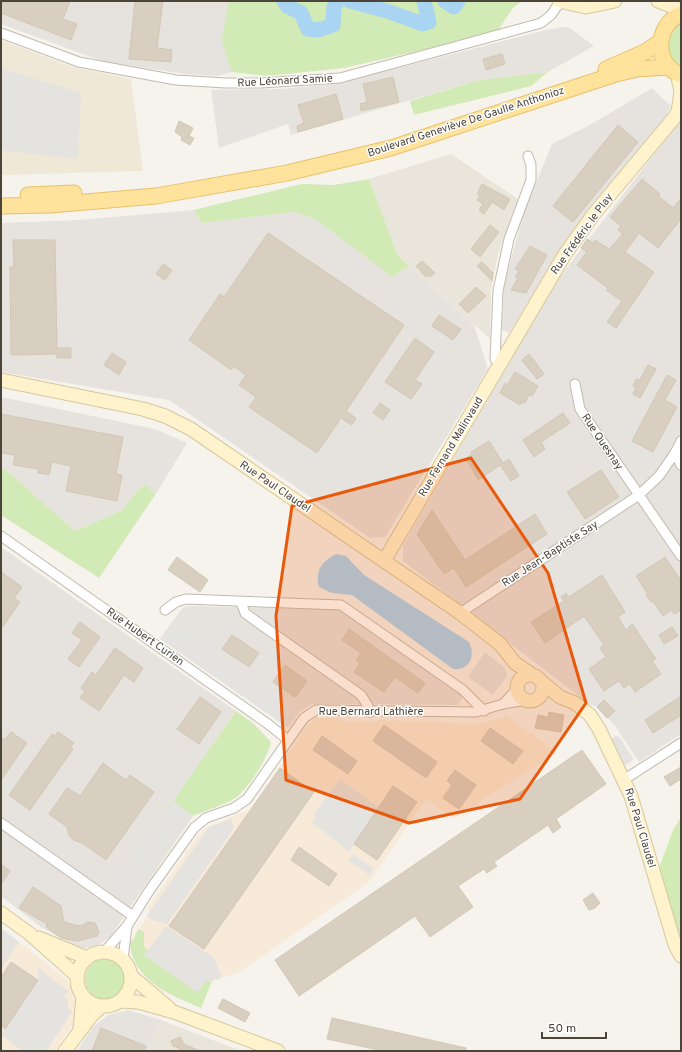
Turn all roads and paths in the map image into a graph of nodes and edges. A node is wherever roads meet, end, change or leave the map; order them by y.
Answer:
1 (559, 1) edge
2 (615, 1) edge
3 (661, 3) edge
4 (681, 10) edge
5 (681, 14) edge
6 (668, 22) junction
7 (1, 33) edge
8 (660, 42) junction
9 (675, 72) edge
10 (679, 110) edge
11 (528, 156) dead end
12 (1, 196) edge
13 (1, 206) edge
14 (496, 330) junction
15 (511, 346) junction
16 (500, 364) junction
17 (1, 380) edge
18 (575, 384) dead end
19 (681, 441) edge
20 (675, 453) junction
21 (681, 465) edge
22 (639, 495) junction
23 (1, 536) edge
24 (681, 556) edge
25 (384, 561) junction
26 (241, 602) junction
27 (165, 610) dead end
28 (460, 613) junction
29 (515, 663) junction
30 (531, 674) junction
31 (542, 682) junction
32 (518, 685) junction
33 (560, 697) junction
34 (532, 699) junction
35 (503, 704) junction
36 (484, 711) junction
37 (370, 712) junction
38 (288, 740) junction
39 (681, 743) edge
40 (624, 780) junction
41 (1, 823) edge
42 (1, 913) edge
43 (133, 916) junction
44 (127, 926) junction
45 (30, 934) junction
46 (105, 951) junction
47 (681, 956) edge
48 (87, 958) junction
49 (123, 959) junction
50 (77, 976) junction
51 (131, 976) junction
52 (83, 996) junction
53 (120, 1001) junction
54 (102, 1006) junction
55 (174, 1012) junction
56 (80, 1030) junction
57 (65, 1051) edge
58 (278, 1051) edge

1 - 2 street
1 - 7 street, Rue Léonard Samie
3 - 4 street
3 - 6 street
5 - 6 main road
6 - 8 main road
8 - 9 main road
8 - 12 main road, Boulevard Geneviève De Gaulle Anthonioz
9 - 10 street, Rue Frédéric le Play
9 - 13 main road, Boulevard Geneviève De Gaulle Anthonioz
10 - 15 street, Rue Frédéric le Play
11 - 14 street
14 - 15 street
14 - 16 street
15 - 16 street, Rue Frédéric le Play
16 - 25 street, Rue Fernand Malinvaud
17 - 25 street, Rue Paul Claudel
18 - 22 street, Rue Quesnay
19 - 20 street, Rue Jean-Baptiste Say
20 - 21 street
20 - 22 street, Rue Jean-Baptiste Say
22 - 24 street, Rue Quesnay
22 - 28 street, Rue Jean-Baptiste Say
23 - 38 street, Rue Hubert Curien
25 - 28 street, Rue Paul Claudel
26 - 27 street
26 - 36 street
26 - 37 street
28 - 29 street, Rue Paul Claudel
29 - 30 street, Rue Paul Claudel
29 - 32 street, Rue Paul Claudel
30 - 31 street
30 - 32 street
31 - 33 street, Rue Paul Claudel
31 - 34 street
32 - 34 street
32 - 35 street, Rue Bernard Lathière
33 - 34 street, Rue Paul Claudel
33 - 40 street, Rue Paul Claudel
34 - 35 street, Rue Bernard Lathière
35 - 36 street, Rue Bernard Lathière
36 - 37 street, Rue Bernard Lathière
37 - 38 street, Rue Bernard Lathière
38 - 43 street, Rue Bernard Lathière
39 - 40 street
40 - 47 street, Rue Paul Claudel
41 - 43 street
42 - 45 street
43 - 44 street, Rue Bernard Lathière
44 - 46 street, Rue Bernard Lathière
44 - 49 street, Rue Bernard Lathière
45 - 48 street
45 - 50 street
46 - 48 street
46 - 49 street
48 - 50 street
49 - 51 street
50 - 52 street
51 - 53 street
51 - 55 street
52 - 54 street
52 - 56 street
53 - 54 street
53 - 55 street
54 - 56 street
55 - 58 street
56 - 57 street

